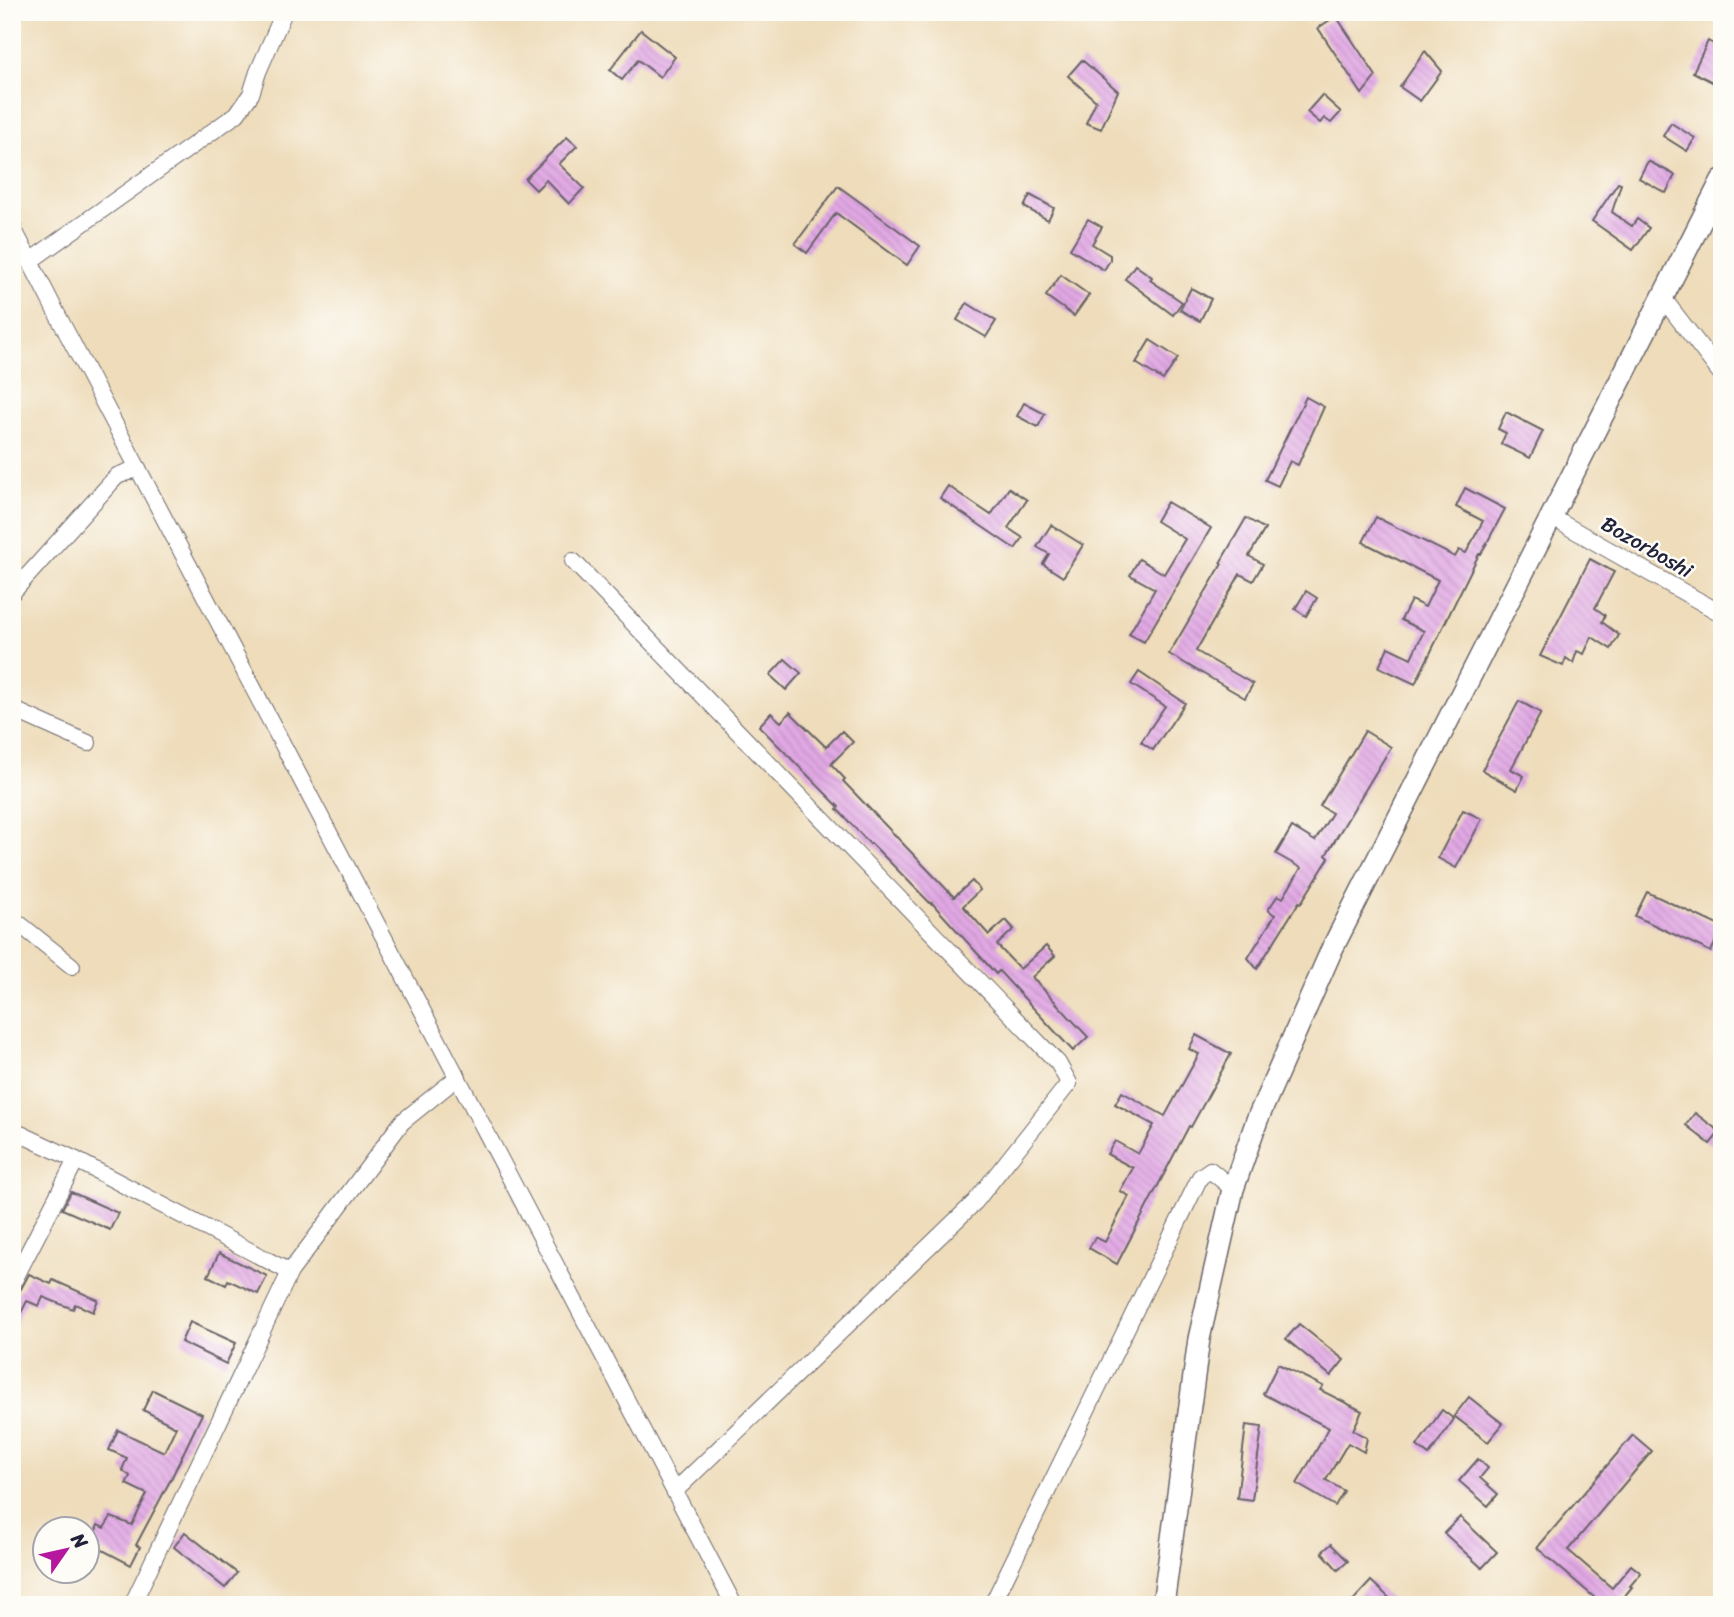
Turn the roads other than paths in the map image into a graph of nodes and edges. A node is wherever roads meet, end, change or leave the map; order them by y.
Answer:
1 (284, 12) edge
2 (1722, 180) edge
3 (12, 226) edge
4 (30, 261) junction
5 (1662, 297) junction
6 (1722, 375) edge
7 (138, 468) junction
8 (1551, 517) junction
9 (573, 561) dead end
10 (12, 593) edge
11 (1722, 614) edge
12 (12, 709) edge
13 (88, 743) dead end
14 (12, 918) edge
15 (72, 966) dead end
16 (458, 1077) junction
17 (12, 1130) edge
18 (76, 1160) junction
19 (1233, 1189) junction
20 (290, 1272) junction
21 (12, 1284) edge
22 (675, 1491) junction
23 (132, 1605) edge
24 (734, 1605) edge
25 (992, 1605) edge
26 (1163, 1605) edge

1 - 4 street
2 - 5 main road
3 - 4 street
4 - 7 street
5 - 6 street
5 - 8 main road
7 - 10 street
7 - 16 street
8 - 11 street, Bozorboshi
8 - 19 main road
9 - 22 street
12 - 13 street
14 - 15 street
16 - 20 street
16 - 22 street
17 - 18 street
18 - 20 street
18 - 21 street
19 - 25 street
19 - 26 main road
20 - 23 street
22 - 24 street

